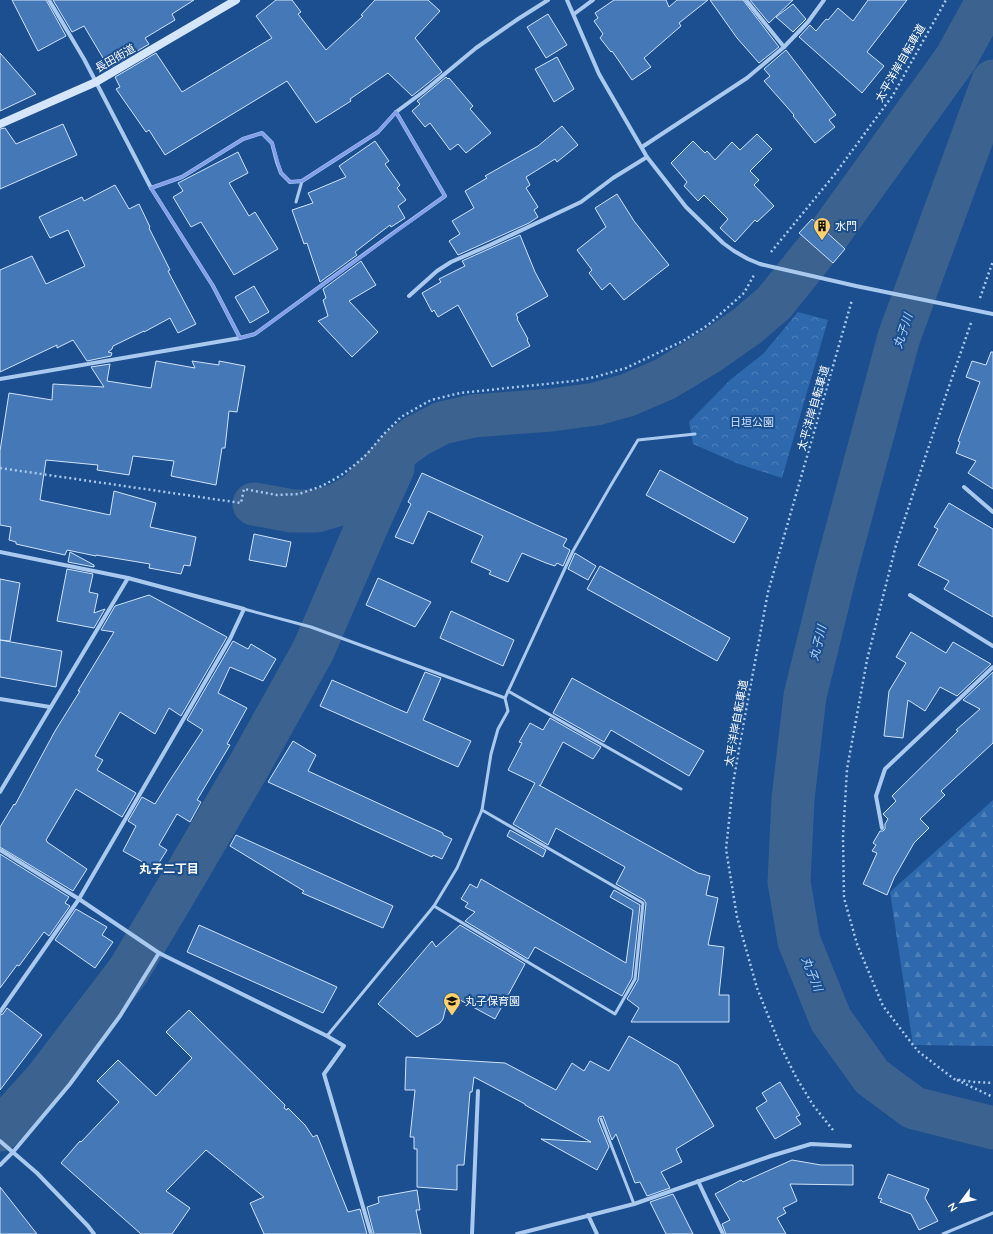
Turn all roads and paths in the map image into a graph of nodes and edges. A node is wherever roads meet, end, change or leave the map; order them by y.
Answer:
1 (49, 0) edge
2 (236, 0) edge
3 (548, 0) edge
4 (567, 0) edge
5 (593, 0) edge
6 (746, 0) edge
7 (824, 0) edge
8 (946, 0) edge
9 (574, 14) junction
10 (784, 47) junction
11 (96, 82) junction
12 (396, 112) junction
13 (0, 124) edge
14 (642, 147) junction
15 (648, 157) junction
16 (302, 181) junction
17 (151, 188) junction
18 (296, 202) dead end
19 (993, 261) edge
20 (760, 264) junction
21 (856, 286) junction
22 (409, 296) dead end
23 (976, 310) junction
24 (993, 314) edge
25 (240, 338) junction
26 (0, 379) edge
27 (695, 434) dead end
28 (0, 468) edge
29 (964, 487) dead end
30 (993, 512) edge
31 (0, 552) edge
32 (128, 578) junction
33 (910, 595) dead end
34 (244, 608) junction
35 (993, 646) edge
36 (993, 667) edge
37 (508, 691) junction
38 (505, 698) junction
39 (0, 699) edge
40 (50, 707) junction
41 (681, 789) dead end
42 (0, 792) edge
43 (482, 810) junction
44 (882, 828) dead end
45 (0, 850) edge
46 (79, 899) junction
47 (434, 906) junction
48 (159, 954) junction
49 (0, 1012) edge
50 (327, 1036) junction
51 (954, 1079) junction
52 (993, 1083) edge
53 (478, 1091) dead end
54 (993, 1097) edge
55 (601, 1119) dead end
56 (0, 1141) edge
57 (850, 1146) joint
58 (13, 1152) junction
59 (0, 1165) edge
60 (698, 1181) junction
61 (634, 1204) junction
62 (993, 1213) edge
63 (588, 1215) junction
64 (94, 1234) edge
65 (371, 1234) edge
66 (472, 1234) edge
67 (517, 1234) edge
68 (597, 1234) edge
69 (723, 1234) edge
70 (943, 1234) edge

1 - 11 street
2 - 11 main road, 長田街道
3 - 12 street
4 - 9 street
5 - 9 street
6 - 10 street
7 - 10 street
8 - 20 path, 太平洋岸自転車道
9 - 14 street
10 - 14 street
11 - 13 main road, 長田街道
11 - 17 street
12 - 16 street
12 - 25 street
14 - 15 street
15 - 20 street
15 - 22 street
16 - 17 street
16 - 18 lane
17 - 25 street
19 - 23 path
20 - 21 street
20 - 28 path, 太平洋岸自転車道
21 - 23 street
21 - 57 path, 太平洋岸自転車道
23 - 24 street
23 - 51 path
25 - 26 street
27 - 37 lane
29 - 30 street
31 - 32 street
32 - 34 street
32 - 40 street
33 - 35 street
34 - 38 lane
34 - 46 street
36 - 44 street
37 - 38 lane
37 - 41 lane
38 - 43 lane
39 - 40 street
40 - 42 street
43 - 47 lane
43 - 47 lane
45 - 46 street
46 - 48 street
46 - 49 street
47 - 50 lane
48 - 50 street
48 - 58 street
50 - 65 street
51 - 52 path
51 - 54 path
53 - 66 street
55 - 61 lane
56 - 58 street
57 - 60 street
58 - 59 street
58 - 64 street
60 - 61 street
60 - 69 street
61 - 63 street
62 - 70 lane
63 - 67 street
63 - 68 street

